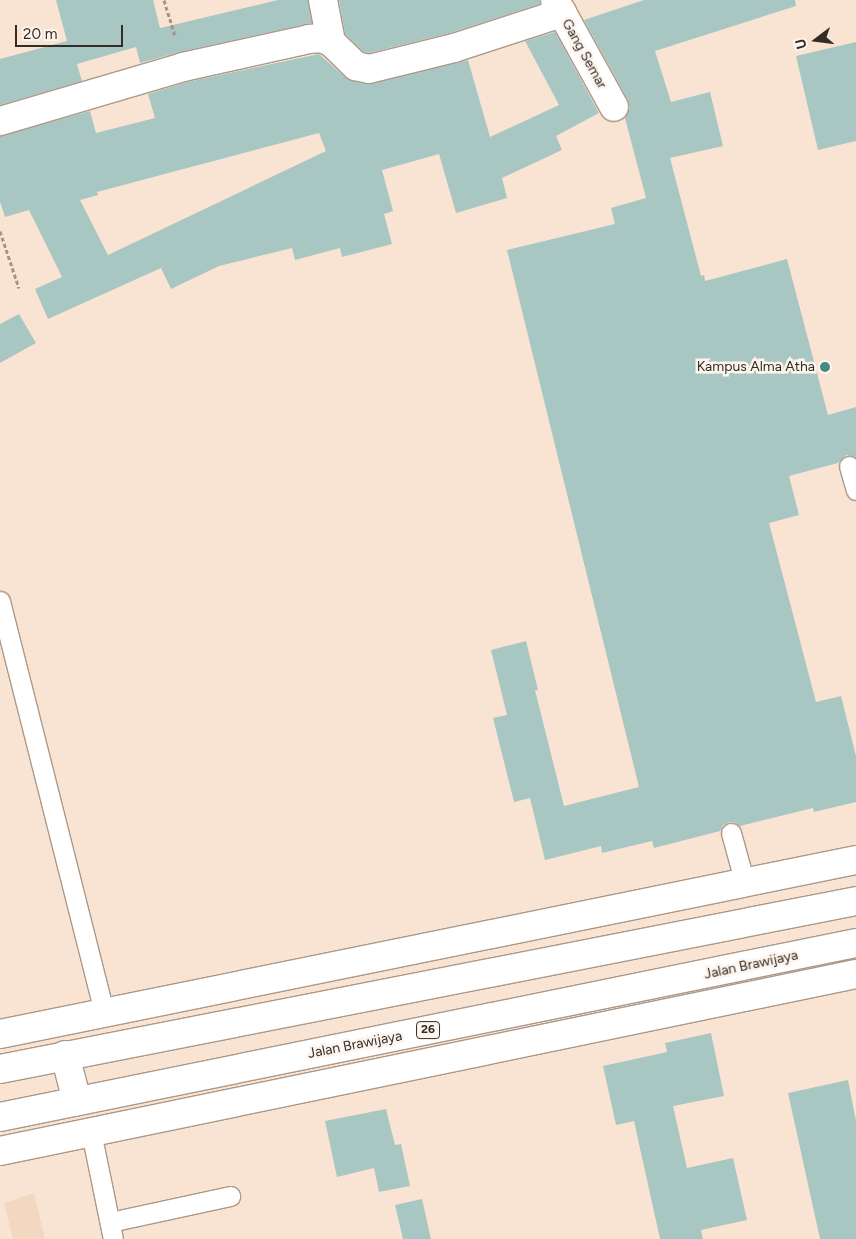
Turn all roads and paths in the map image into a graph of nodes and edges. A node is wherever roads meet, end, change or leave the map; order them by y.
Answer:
1 (323, 0) edge
2 (558, 6) edge
3 (331, 42) junction
4 (614, 107) dead end
5 (0, 121) edge
6 (0, 231) edge
7 (20, 288) dead end
8 (849, 466) dead end
9 (856, 490) edge
10 (0, 600) edge
11 (731, 833) dead end
12 (856, 860) edge
13 (745, 884) junction
14 (856, 901) edge
15 (856, 943) edge
16 (856, 974) edge
17 (104, 1013) junction
18 (0, 1034) edge
19 (65, 1055) junction
20 (0, 1069) edge
21 (77, 1101) junction
22 (0, 1117) edge
23 (91, 1132) junction
24 (0, 1151) edge
25 (230, 1196) dead end
26 (111, 1230) edge

1 - 3 main road
2 - 3 main road
2 - 4 main road, Gang Semar
3 - 5 main road
6 - 7 path
8 - 9 lane
10 - 17 lane
11 - 13 lane
12 - 13 main road
13 - 17 main road
14 - 19 main road
15 - 21 main road, Jalan Brawijaya / 26
16 - 23 main road
17 - 18 main road
19 - 20 main road
19 - 21 main road
21 - 22 main road, Jalan Brawijaya / 26
23 - 24 main road
23 - 26 lane
25 - 26 lane

